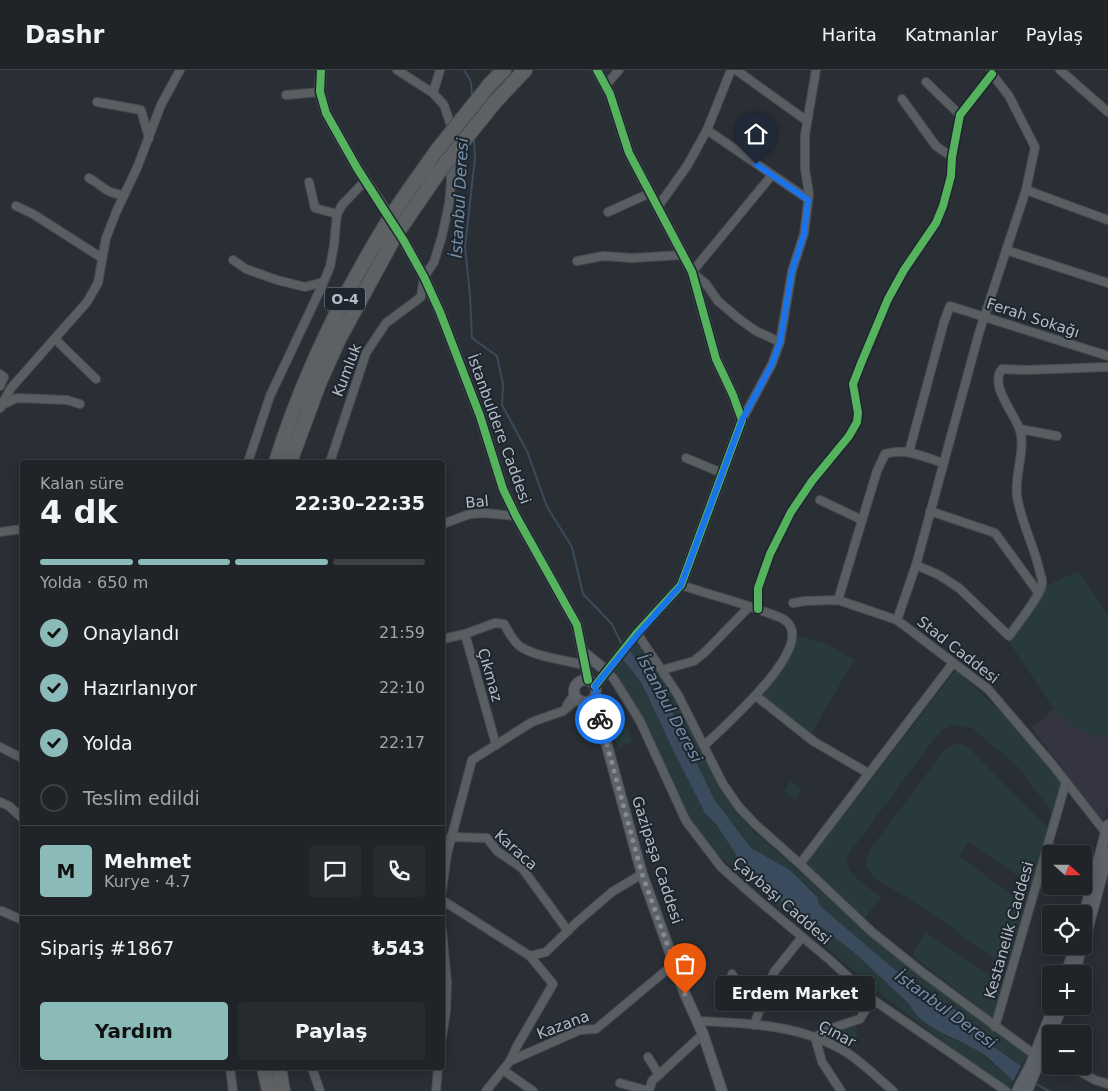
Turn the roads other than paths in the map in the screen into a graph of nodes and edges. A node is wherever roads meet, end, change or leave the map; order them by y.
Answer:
1 (180, 70) edge
2 (321, 70) edge
3 (397, 70) edge
4 (440, 70) edge
5 (504, 70) edge
6 (525, 70) edge
7 (598, 70) edge
8 (619, 70) edge
9 (731, 70) edge
10 (736, 70) edge
11 (816, 70) edge
12 (1060, 70) edge
13 (992, 72) edge
14 (926, 82) dead end
15 (606, 85) junction
16 (320, 92) junction
17 (433, 93) junction
18 (286, 95) dead end
19 (902, 99) dead end
20 (97, 102) dead end
21 (1108, 112) edge
22 (960, 115) junction
23 (807, 121) junction
24 (707, 130) junction
25 (149, 138) junction
26 (952, 157) junction
27 (772, 175) junction
28 (89, 178) dead end
29 (365, 181) junction
30 (309, 182) dead end
31 (1026, 190) junction
32 (650, 193) junction
33 (124, 195) junction
34 (808, 200) junction
35 (16, 206) dead end
36 (384, 208) dead end
37 (657, 208) junction
38 (608, 212) dead end
39 (338, 214) junction
40 (1108, 220) edge
41 (404, 241) dead end
42 (1006, 250) junction
43 (682, 255) junction
44 (102, 258) junction
45 (233, 260) dead end
46 (577, 261) dead end
47 (692, 272) junction
48 (424, 277) junction
49 (323, 282) junction
50 (1108, 283) edge
51 (984, 316) junction
52 (55, 339) junction
53 (780, 342) junction
54 (1108, 356) edge
55 (1108, 367) edge
56 (0, 374) edge
57 (96, 379) dead end
58 (0, 386) edge
59 (80, 404) dead end
60 (0, 407) edge
61 (742, 420) junction
62 (1020, 429) junction
63 (1057, 436) dead end
64 (909, 452) junction
65 (686, 458) dead end
66 (249, 460) edge
67 (277, 460) edge
68 (291, 460) edge
69 (331, 460) edge
70 (943, 463) junction
71 (722, 473) junction
72 (820, 500) dead end
73 (930, 512) junction
74 (516, 516) junction
75 (862, 520) junction
76 (445, 523) edge
77 (20, 529) edge
78 (0, 532) edge
79 (916, 565) junction
80 (681, 585) junction
81 (1038, 592) junction
82 (838, 600) junction
83 (793, 603) dead end
84 (753, 608) junction
85 (897, 620) junction
86 (465, 634) junction
87 (638, 634) junction
88 (445, 639) edge
89 (583, 652) junction
90 (953, 663) junction
91 (583, 664) junction
92 (608, 669) junction
93 (662, 670) junction
94 (584, 689) junction
95 (756, 696) junction
96 (496, 745) junction
97 (704, 746) junction
98 (0, 747) edge
99 (608, 750) junction
100 (20, 757) edge
101 (868, 773) junction
102 (1066, 782) junction
103 (0, 802) edge
104 (20, 816) edge
105 (1107, 829) edge
106 (445, 836) edge
107 (451, 839) junction
108 (445, 852) edge
109 (1108, 853) edge
110 (800, 864) junction
111 (642, 874) junction
112 (445, 902) edge
113 (1086, 905) edge
114 (0, 911) edge
115 (1092, 912) edge
116 (20, 919) edge
117 (568, 931) junction
118 (802, 937) junction
119 (530, 956) junction
120 (445, 962) edge
121 (675, 963) junction
122 (732, 974) dead end
123 (764, 998) junction
124 (872, 999) junction
125 (1052, 1015) edge
126 (445, 1018) edge
127 (698, 1021) junction
128 (754, 1025) junction
129 (995, 1027) junction
130 (703, 1034) junction
131 (815, 1037) junction
132 (648, 1057) dead end
133 (1040, 1059) edge
134 (510, 1061) junction
135 (230, 1070) edge
136 (264, 1070) edge
137 (279, 1070) edge
138 (313, 1070) edge
139 (438, 1070) edge
140 (503, 1070) junction
141 (659, 1075) junction
142 (1085, 1075) edge
143 (620, 1083) dead end
144 (1108, 1084) edge
145 (1021, 1090) edge
146 (233, 1091) edge
147 (268, 1091) edge
148 (283, 1091) edge
149 (320, 1091) edge
150 (436, 1091) edge
151 (486, 1091) edge
152 (533, 1091) edge
153 (649, 1091) edge
154 (722, 1091) edge
155 (841, 1091) edge
156 (893, 1091) edge
157 (1006, 1091) edge

1 - 25 street
2 - 16 street
3 - 17 street
4 - 17 street
5 - 67 highway, O-4, bridge
6 - 68 highway, O-4, bridge
7 - 15 street
8 - 15 street
9 - 24 street
10 - 23 street
11 - 23 street
12 - 21 street
13 - 22 street
13 - 31 street
14 - 22 street
15 - 32 street
16 - 18 street
16 - 29 street
17 - 48 street, Kumluk
19 - 26 street
20 - 25 street
22 - 26 street
23 - 34 street
24 - 27 street
24 - 37 street
25 - 33 street
26 - 84 street
27 - 34 street
27 - 47 street
28 - 33 street
29 - 36 street
29 - 39 street
30 - 39 street
31 - 40 street
31 - 42 street
32 - 37 street
32 - 38 street
33 - 44 street
34 - 53 street
35 - 44 street
37 - 43 street
39 - 49 street
41 - 48 street, İstanbuldere Caddesi
42 - 50 street
42 - 51 street
43 - 46 street
43 - 47 street
44 - 52 street
45 - 49 street
47 - 53 street
47 - 61 street
48 - 69 street, Kumluk
48 - 74 street, İstanbuldere Caddesi
49 - 66 street
51 - 54 street, Ferah Sokağı
51 - 64 street, Ferah Sokağı
51 - 70 street
52 - 57 street
52 - 60 street
53 - 61 street
55 - 62 street
56 - 58 street
59 - 60 street
61 - 71 street
62 - 63 street
62 - 81 street
64 - 70 street
64 - 75 street
65 - 71 street
70 - 73 street
71 - 80 street
72 - 75 street
73 - 79 street
73 - 81 street
74 - 76 street, Bal
74 - 89 street, İstanbuldere Caddesi
75 - 82 street
77 - 78 street
79 - 81 street
79 - 85 street
80 - 84 street
80 - 87 street
82 - 83 street, Stad Caddesi
82 - 85 street, Stad Caddesi
84 - 93 street
84 - 95 street
85 - 90 street, Stad Caddesi
86 - 88 street, Çıkmaz
86 - 91 street
86 - 96 street, Çıkmaz
87 - 92 street
87 - 93 street
89 - 91 street, İstanbuldere Caddesi
89 - 92 street
89 - 94 street, İstanbuldere Caddesi
90 - 101 street
90 - 102 street, Stad Caddesi
91 - 94 street, İstanbuldere Caddesi
92 - 94 street
92 - 118 street, Çaybaşı Caddesi
93 - 97 street
94 - 96 street
94 - 99 street, Gazipaşa Caddesi
94 - 99 street, Gazipaşa Caddesi
95 - 97 street
95 - 101 street
96 - 107 street
97 - 110 street
98 - 100 street
99 - 111 street, Gazipaşa Caddesi
101 - 110 street
102 - 105 street, Stad Caddesi
102 - 129 street, Kestanelik Caddesi
103 - 104 street
105 - 113 street
106 - 107 street
107 - 108 street
107 - 117 street, Karaca
109 - 115 street
110 - 129 street
111 - 117 street
111 - 121 street, Gazipaşa Caddesi
112 - 119 street
114 - 116 street
117 - 119 street
118 - 123 street
118 - 124 street, Çaybaşı Caddesi
119 - 134 street
120 - 126 street
121 - 127 street, Gazipaşa Caddesi
121 - 134 street, Kazana
122 - 123 street
123 - 128 street
124 - 131 street
124 - 157 street, Çaybaşı Caddesi
125 - 133 street
127 - 128 street, Çınar
127 - 130 street, Gazipaşa Caddesi
128 - 131 street, Çınar
129 - 133 street
130 - 141 street
130 - 154 street, Gazipaşa Caddesi
131 - 155 street
131 - 156 street, Çınar
132 - 141 street
133 - 145 street
134 - 140 street, Kazana
135 - 146 street
136 - 147 highway
137 - 148 highway
138 - 149 street
139 - 150 street
140 - 151 street, Kazana
140 - 152 street
141 - 153 street
142 - 144 street
143 - 153 street

